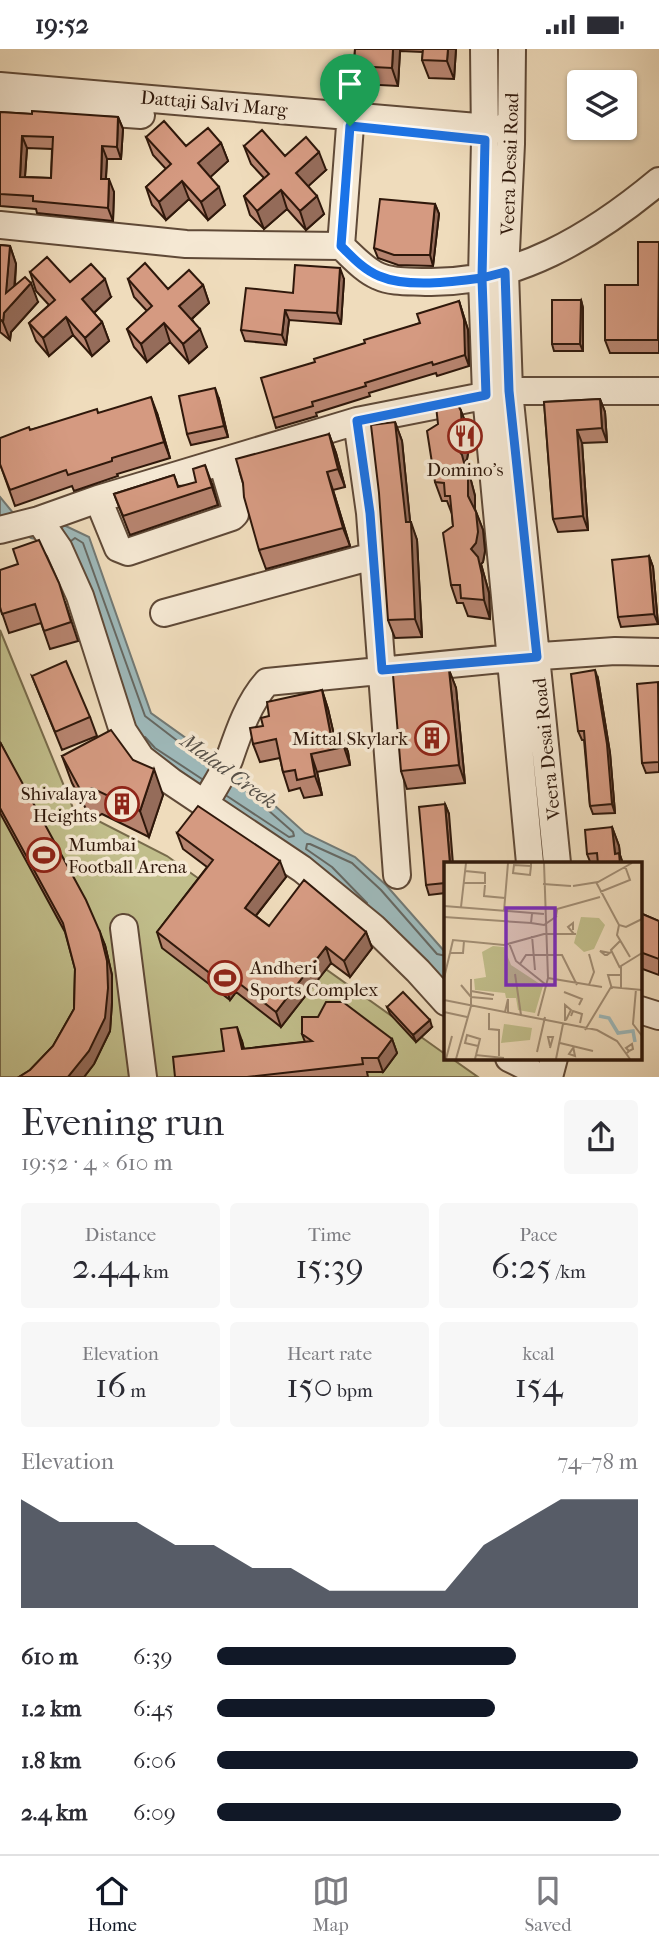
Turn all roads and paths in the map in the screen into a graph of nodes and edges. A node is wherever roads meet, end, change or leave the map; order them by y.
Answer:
1 (484, 49) edge
2 (512, 49) edge
3 (0, 86) edge
4 (0, 106) edge
5 (350, 126) junction
6 (498, 135) junction
7 (659, 181) edge
8 (0, 225) edge
9 (341, 246) junction
10 (493, 275) junction
11 (659, 391) edge
12 (497, 393) junction
13 (357, 421) junction
14 (222, 462) junction
15 (98, 499) junction
16 (39, 520) junction
17 (0, 530) edge
18 (373, 556) junction
19 (164, 613) dead end
20 (659, 652) edge
21 (524, 658) junction
22 (382, 670) junction
23 (203, 796) junction
24 (530, 862) edge
25 (557, 862) edge
26 (397, 876) dead end
27 (124, 928) dead end
28 (444, 1000) edge
29 (642, 1011) edge
30 (659, 1016) edge
31 (551, 1059) edge
32 (528, 1067) edge
33 (143, 1077) edge

1 - 6 street
2 - 6 street, Veera Desai Road
3 - 6 street, Dattaji Salvi Marg
4 - 5 street, Dattaji Salvi Marg
5 - 6 street, Dattaji Salvi Marg
5 - 9 street
6 - 10 street, Veera Desai Road
7 - 10 street
8 - 9 street
9 - 10 street
10 - 12 street, Veera Desai Road
11 - 12 street
12 - 13 street
12 - 21 street, Veera Desai Road
13 - 14 street
13 - 18 street
14 - 15 street
14 - 15 street
15 - 16 street
16 - 17 street
16 - 23 street
18 - 19 street
18 - 22 street
20 - 21 street
21 - 22 street
21 - 24 street
21 - 25 street, Veera Desai Road
22 - 23 street
22 - 26 street
23 - 28 street
27 - 33 street
29 - 30 street
31 - 32 street

